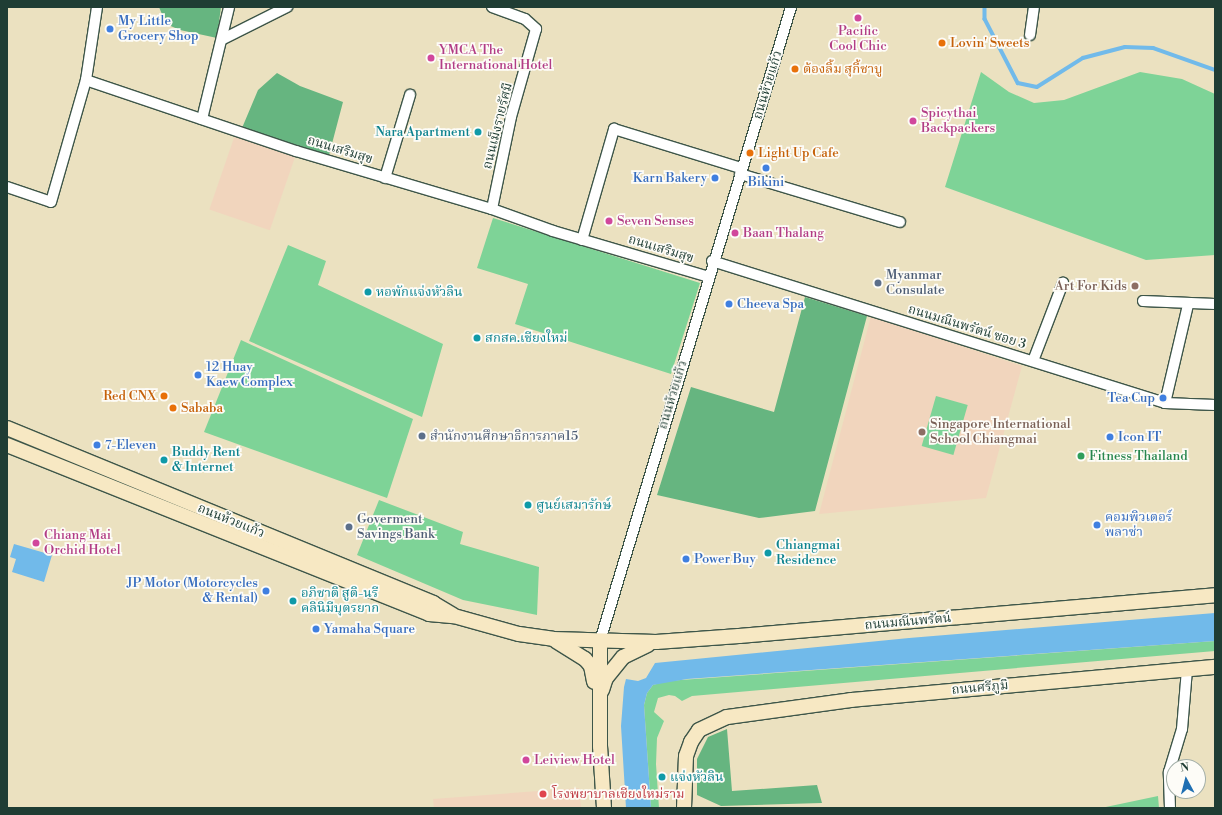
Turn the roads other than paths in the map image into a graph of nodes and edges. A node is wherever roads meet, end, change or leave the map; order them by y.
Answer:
1 (97, 7) edge
2 (229, 7) edge
3 (286, 7) edge
4 (492, 7) edge
5 (791, 7) edge
6 (1034, 7) edge
7 (1030, 35) dead end
8 (223, 39) junction
9 (86, 80) junction
10 (410, 95) dead end
11 (202, 119) junction
12 (740, 171) junction
13 (385, 178) junction
14 (7, 187) edge
15 (492, 209) junction
16 (900, 222) dead end
17 (582, 240) junction
18 (712, 261) junction
19 (709, 277) junction
20 (1063, 283) dead end
21 (1144, 301) dead end
22 (1215, 304) edge
23 (1188, 305) junction
24 (1033, 361) junction
25 (1165, 403) junction
26 (1215, 405) edge
27 (7, 428) edge
28 (7, 445) edge
29 (1214, 595) edge
30 (454, 616) junction
31 (553, 639) junction
32 (600, 642) junction
33 (656, 642) junction
34 (1213, 667) edge
35 (1186, 670) junction
36 (599, 702) junction
37 (604, 808) edge
38 (684, 808) edge
39 (1170, 808) edge

1 - 9 street
2 - 8 street
3 - 8 street
4 - 15 street, ถนนเม็งรายรัศมี
5 - 12 street, ถนนห้วยแก้ว
6 - 7 street
8 - 11 street
9 - 11 street, ถนนเสริมสุข
9 - 14 street
10 - 13 street
11 - 13 street, ถนนเสริมสุข
12 - 16 street
12 - 17 street
12 - 18 street, ถนนห้วยแก้ว
13 - 15 street, ถนนเสริมสุข
15 - 17 street, ถนนเสริมสุข
17 - 19 street, ถนนเสริมสุข
18 - 19 street, ถนนห้วยแก้ว
18 - 24 street, ถนนมณีนพรัตน์ ซอย 3
19 - 32 street, ถนนห้วยแก้ว
20 - 24 street
21 - 23 street
22 - 23 street
23 - 25 street
24 - 25 street, ถนนมณีนพรัตน์ ซอย 3
25 - 26 street, ถนนมณีนพรัตน์ ซอย 3
27 - 30 main road, ถนนห้วยแก้ว
28 - 30 main road, ถนนห้วยแก้ว
29 - 33 main road, ถนนมณีนพรัตน์
30 - 31 main road, ถนนห้วยแก้ว
31 - 32 main road, ถนนห้วยแก้ว
31 - 36 main road
32 - 33 main road, ถนนมณีนพรัตน์
32 - 36 main road
33 - 36 main road
34 - 35 main road, ถนนศรีภูมิ
35 - 38 main road, ถนนศรีภูมิ
35 - 39 street
36 - 37 main road

